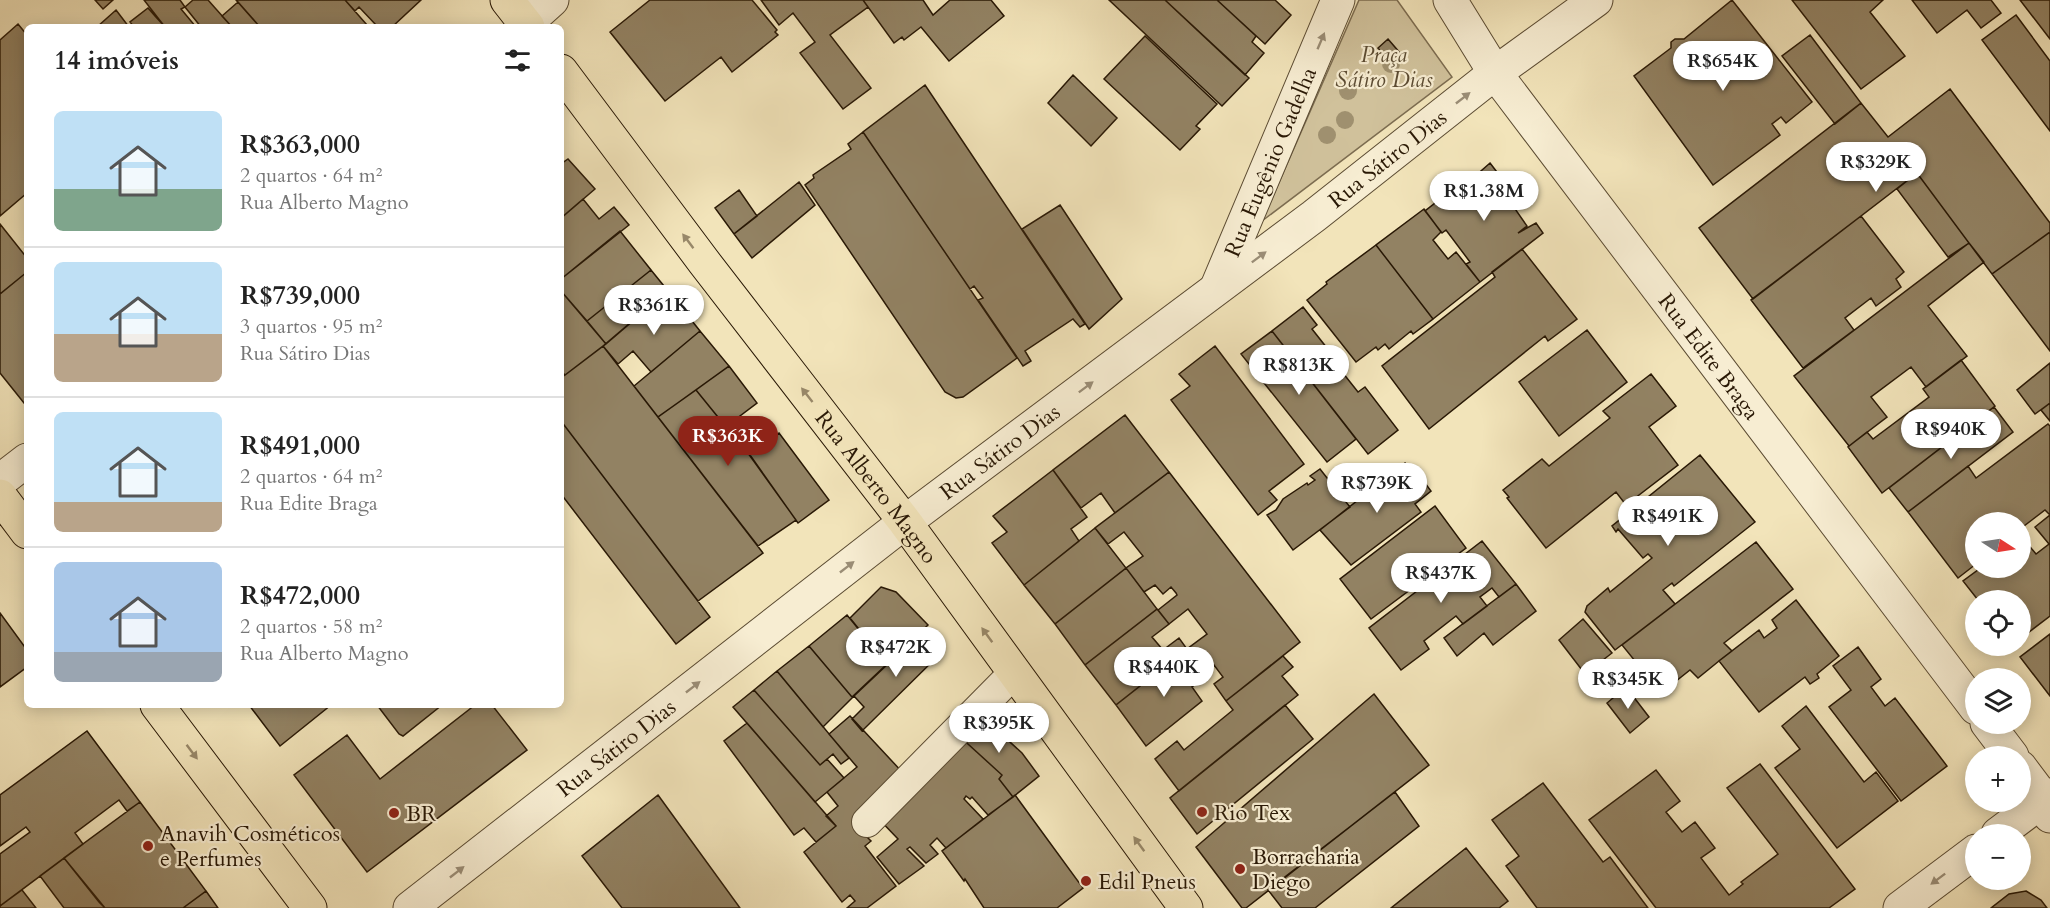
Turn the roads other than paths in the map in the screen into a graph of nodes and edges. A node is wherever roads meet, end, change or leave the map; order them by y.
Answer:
1 (552, 0) edge
2 (1338, 0) edge
3 (1450, 0) edge
4 (1596, 0) edge
5 (521, 19) edge
6 (1495, 73) junction
7 (564, 75) edge
8 (1217, 289) junction
9 (24, 462) edge
10 (0, 481) edge
11 (0, 496) edge
12 (905, 522) junction
13 (24, 528) edge
14 (1014, 673) junction
15 (1965, 693) edge
16 (159, 708) edge
17 (1995, 734) edge
18 (2004, 746) edge
19 (2031, 781) edge
20 (2048, 803) edge
21 (867, 822) dead end
22 (2014, 824) edge
23 (1965, 859) edge
24 (310, 908) edge
25 (410, 908) edge
26 (1186, 908) edge
27 (1900, 908) edge

1 - 5 street
8 -> 2 street, Rua Eugênio Gadelha
3 - 6 street, Rua Edite Braga
4 - 6 street, Rua Sátiro Dias
8 -> 6 street, Rua Sátiro Dias
6 - 15 street, Rua Edite Braga
12 -> 7 main road, Rua Alberto Magno
12 -> 8 street, Rua Sátiro Dias
9 - 10 street
11 - 13 main road
14 -> 12 main road, Rua Alberto Magno
25 -> 12 street, Rua Sátiro Dias
14 - 21 lane
26 -> 14 main road, Rua Alberto Magno
16 -> 24 main road
17 - 18 street
19 - 20 street
20 - 22 street
23 -> 27 street

